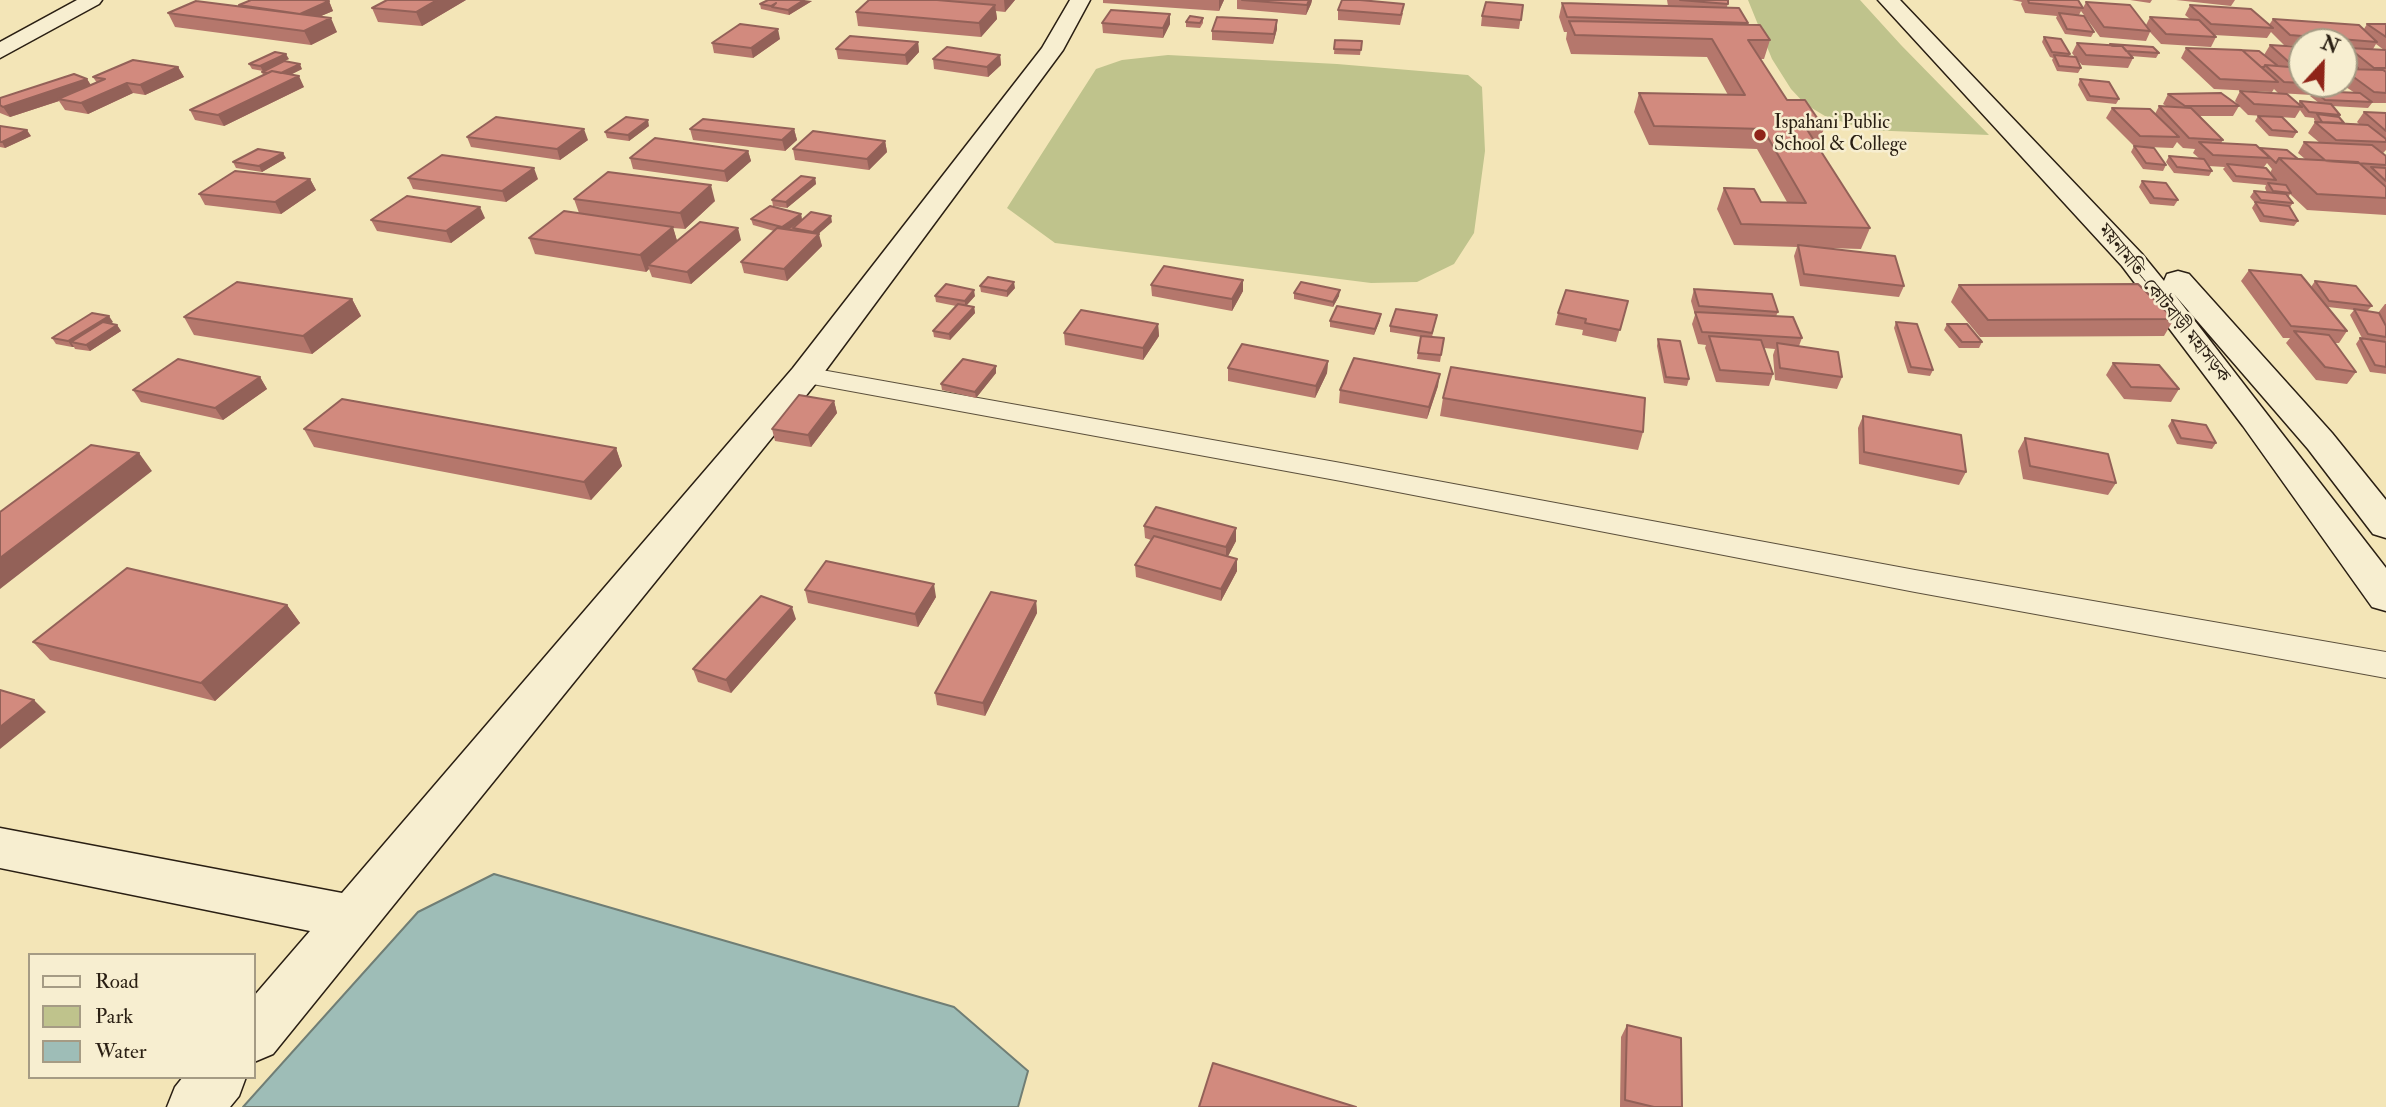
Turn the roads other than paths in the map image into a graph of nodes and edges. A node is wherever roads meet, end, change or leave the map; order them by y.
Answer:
1 (65, 0) edge
2 (92, 0) edge
3 (1080, 0) edge
4 (1888, 0) edge
5 (1916, 0) edge
6 (0, 35) edge
7 (0, 51) edge
8 (2146, 260) junction
9 (805, 375) junction
10 (2386, 525) edge
11 (2386, 597) edge
12 (2386, 665) edge
13 (0, 848) edge
14 (353, 917) junction
15 (256, 1034) edge
16 (217, 1079) edge
17 (195, 1107) edge

1 - 6 main road
2 - 7 main road
3 - 9 main road
4 - 8 main road, ময়নামতি–কোটবাড়ী মহাসড়ক
5 - 8 main road, ময়নামতি–কোটবাড়ী মহাসড়ক
8 - 10 main road, ময়নামতি–কোটবাড়ী মহাসড়ক
8 - 11 main road, ময়নামতি–কোটবাড়ী মহাসড়ক
9 - 12 street
9 - 14 main road
13 - 14 main road
14 - 15 main road
16 - 17 main road

